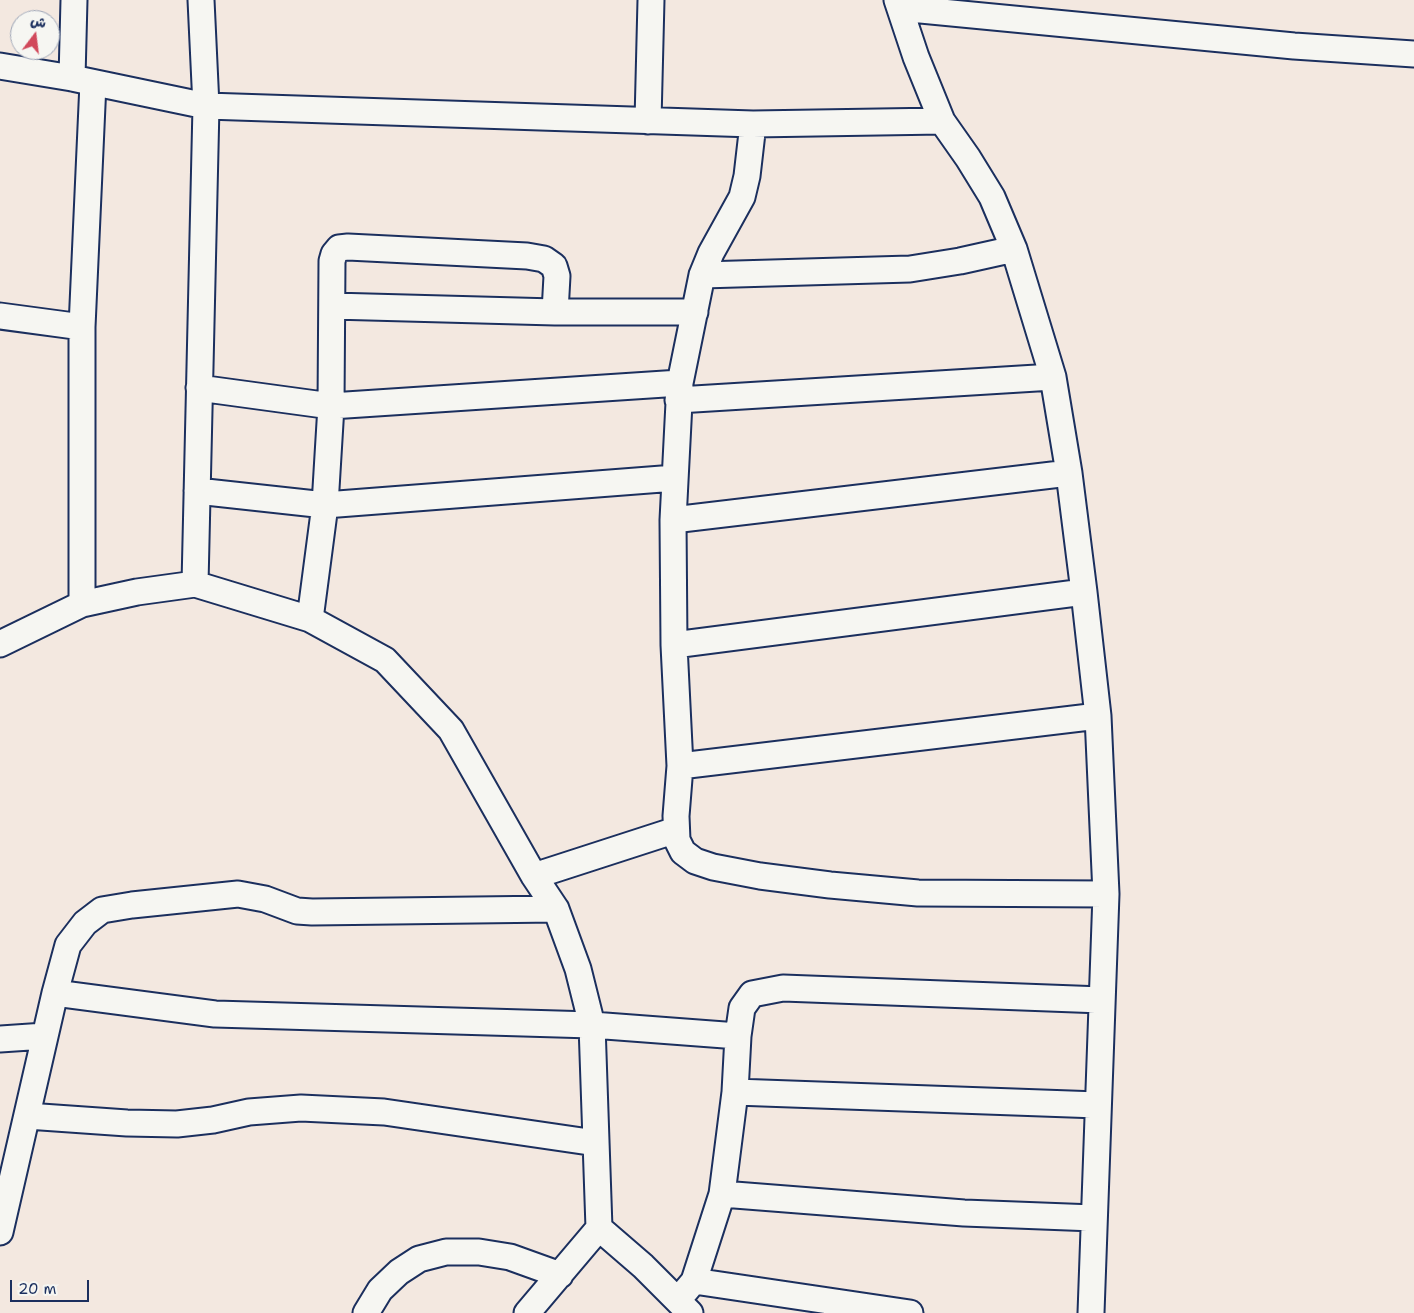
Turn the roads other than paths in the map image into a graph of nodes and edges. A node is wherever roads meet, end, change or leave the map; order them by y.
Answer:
1 (74, 0) edge
2 (201, 0) edge
3 (651, 0) edge
4 (899, 4) edge
5 (1414, 54) edge
6 (0, 66) edge
7 (83, 80) junction
8 (206, 106) junction
9 (648, 120) junction
10 (942, 121) junction
11 (753, 124) junction
12 (1014, 248) junction
13 (702, 275) junction
14 (332, 306) junction
15 (555, 312) junction
16 (695, 312) junction
17 (0, 316) edge
18 (82, 327) junction
19 (1053, 377) junction
20 (199, 388) junction
21 (679, 391) junction
22 (331, 406) junction
23 (1069, 473) junction
24 (675, 478) junction
25 (197, 491) junction
26 (325, 504) junction
27 (673, 520) junction
28 (195, 584) junction
29 (1084, 592) junction
30 (82, 604) junction
31 (310, 619) junction
32 (0, 644) edge
33 (674, 645) junction
34 (1098, 716) junction
35 (680, 766) junction
36 (676, 830) junction
37 (534, 876) junction
38 (1106, 894) junction
39 (556, 909) junction
40 (55, 994) junction
41 (1102, 1000) junction
42 (592, 1025) junction
43 (45, 1036) junction
44 (738, 1036) junction
45 (0, 1039) edge
46 (735, 1092) junction
47 (1098, 1105) junction
48 (27, 1116) junction
49 (596, 1142) junction
50 (722, 1194) junction
51 (2, 1217) edge
52 (1094, 1218) junction
53 (599, 1228) junction
54 (560, 1275) junction
55 (694, 1280) junction
56 (684, 1306) edge
57 (366, 1313) edge
58 (527, 1313) edge
59 (910, 1313) edge
60 (1091, 1313) edge

1 - 7 street
2 - 8 street
3 - 9 street
4 - 5 street
4 - 10 street
6 - 7 street
7 - 8 street
7 - 18 street
8 - 9 street
8 - 20 street
9 - 11 street
10 - 11 street
10 - 12 street
11 - 13 street
12 - 13 street
12 - 19 street
13 - 16 street
14 - 15 street
14 - 15 street
14 - 22 street
15 - 16 street
16 - 21 street
17 - 18 street
18 - 30 street
19 - 21 street
19 - 23 street
20 - 22 street
20 - 25 street
21 - 22 street
21 - 24 street
22 - 26 street
23 - 27 street
23 - 29 street
24 - 26 street
24 - 27 street
25 - 26 street
25 - 28 street
26 - 31 street
27 - 33 street
28 - 30 street
28 - 31 street
29 - 33 street
29 - 34 street
30 - 32 street
31 - 37 street
33 - 35 street
34 - 35 street
34 - 38 street
35 - 36 street
36 - 37 street
36 - 38 street
37 - 39 street
38 - 41 street
39 - 40 street
39 - 42 street
40 - 42 street
40 - 43 street
41 - 44 street
41 - 47 street
42 - 44 street
42 - 49 street
43 - 45 street
43 - 48 street
44 - 46 street
46 - 47 street
46 - 50 street
47 - 52 street
48 - 49 street
48 - 51 street
49 - 53 street
50 - 52 street
50 - 55 street
52 - 60 street
53 - 54 street
53 - 56 street
54 - 57 street
54 - 58 street
55 - 56 street
55 - 59 street

